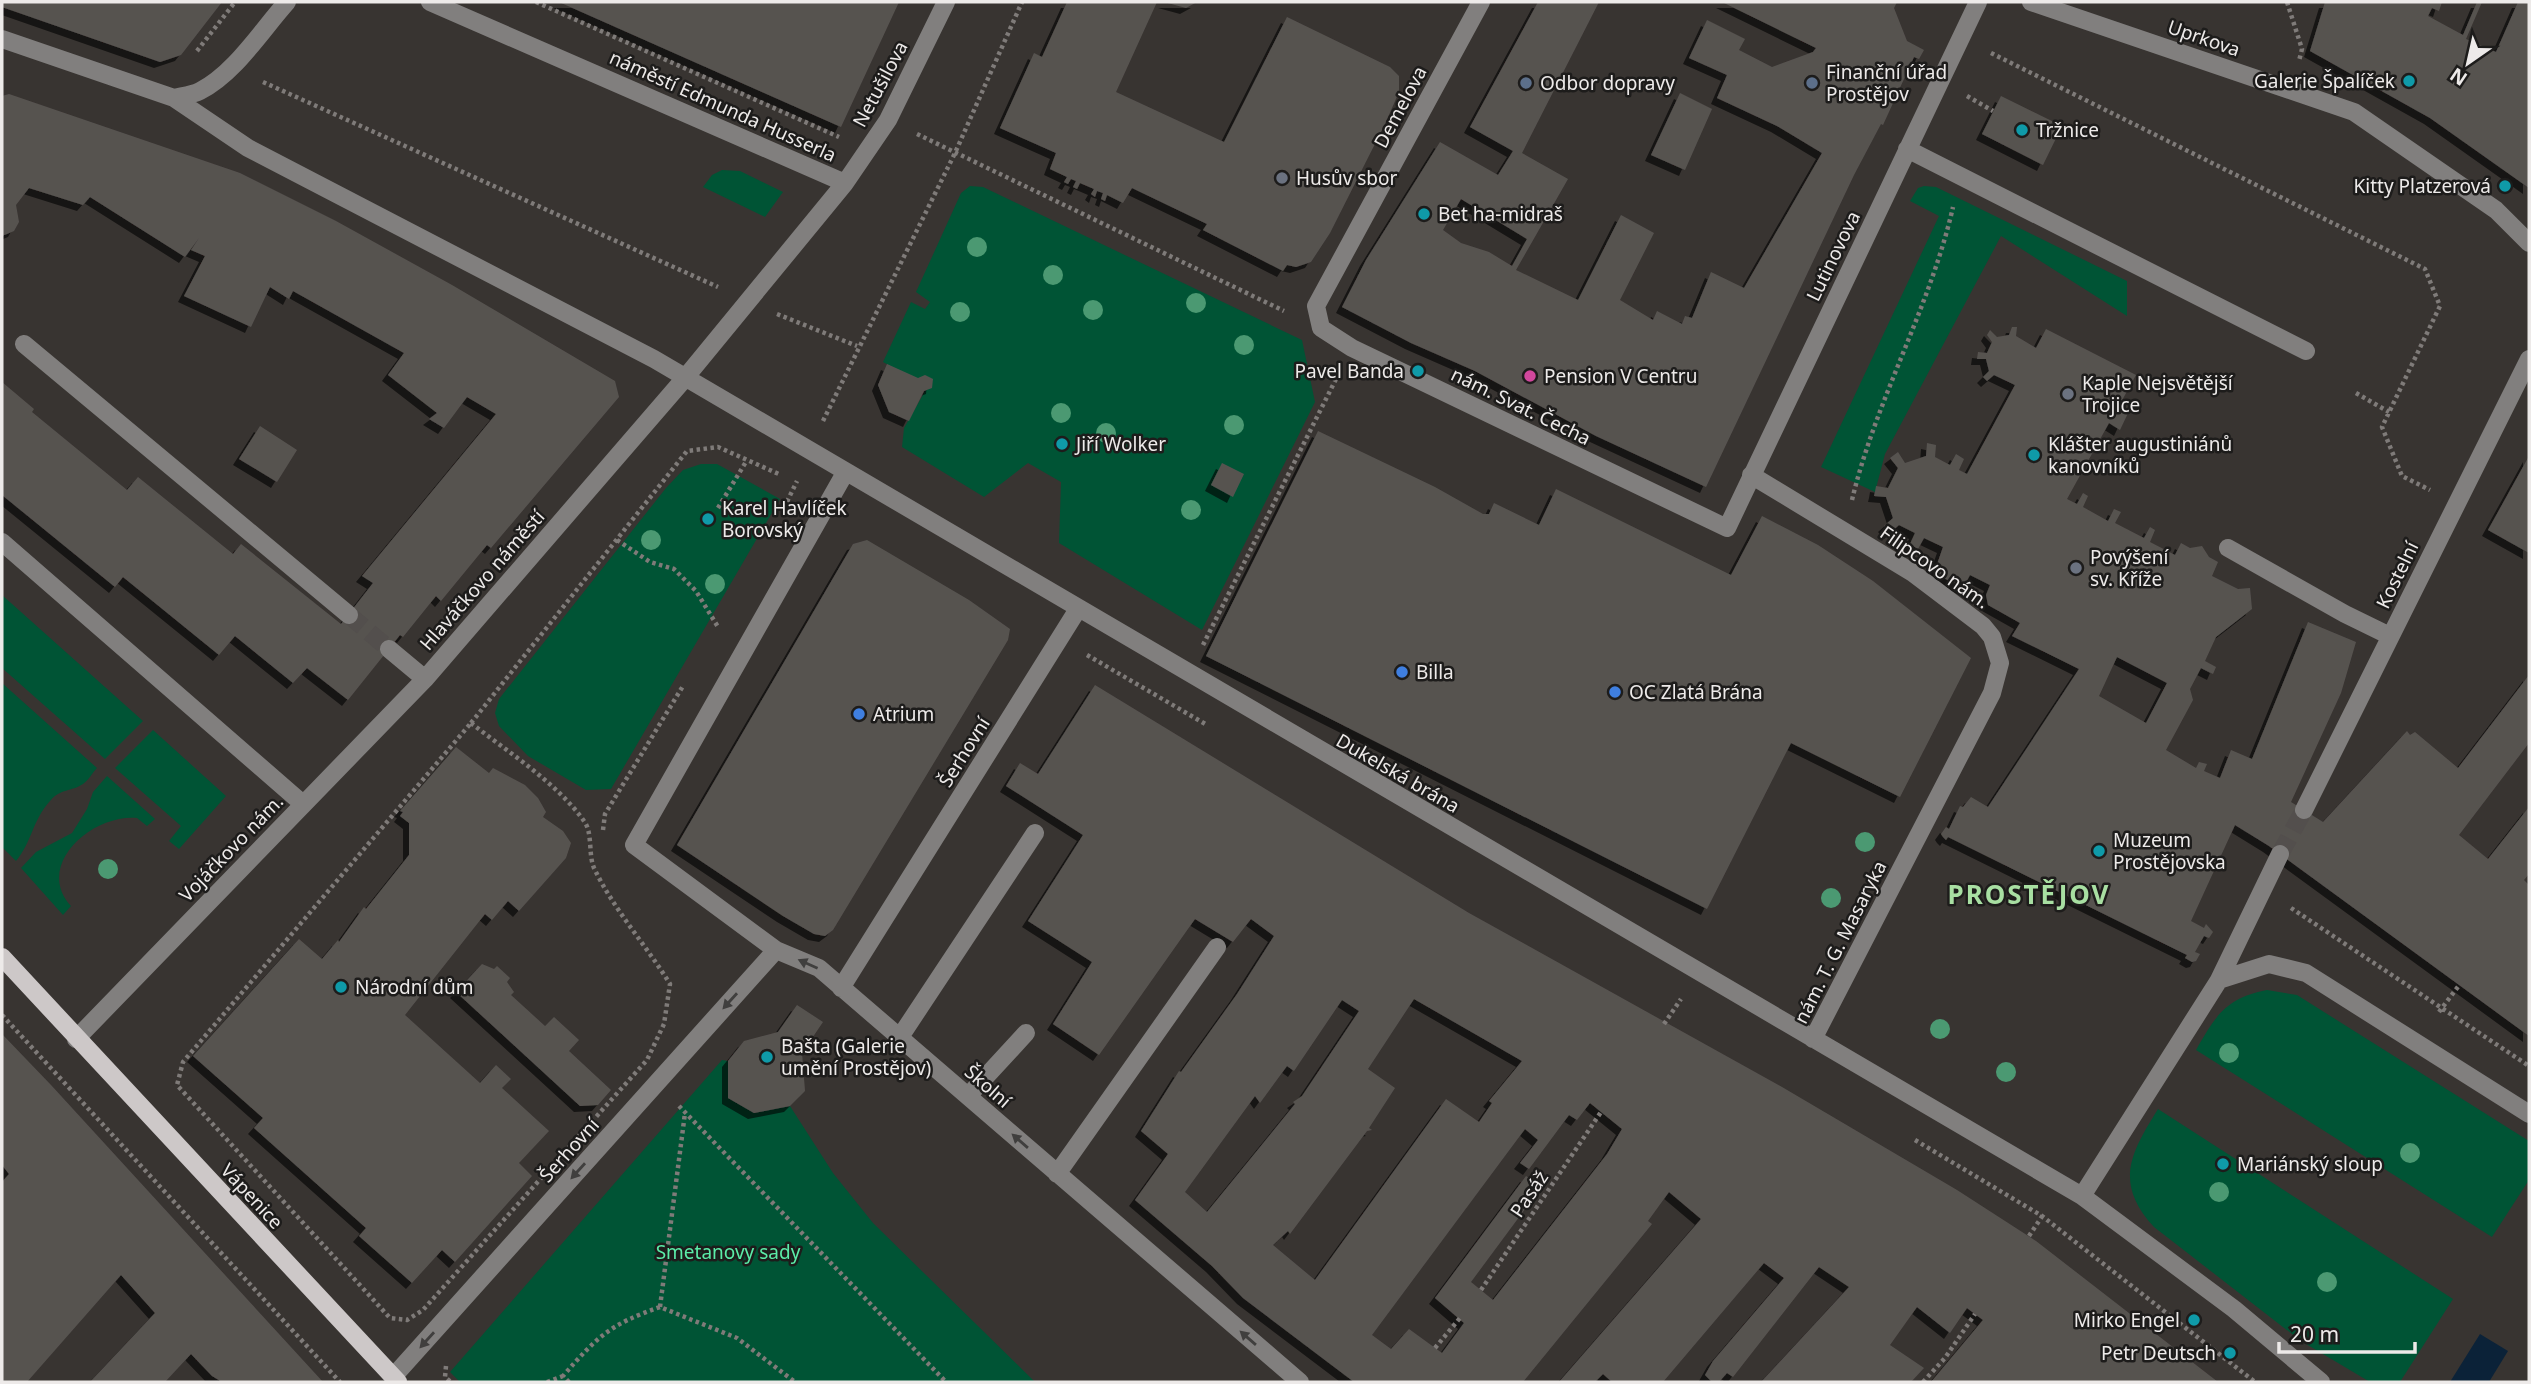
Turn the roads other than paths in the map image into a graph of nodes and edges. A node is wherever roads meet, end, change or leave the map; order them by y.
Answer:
1 (287, 2) edge
2 (430, 2) edge
3 (946, 2) edge
4 (1481, 2) edge
5 (1978, 2) edge
6 (2031, 2) edge
7 (2, 39) edge
8 (174, 99) junction
9 (1907, 149) junction
10 (845, 183) junction
11 (2529, 243) edge
12 (1321, 328) joint
13 (24, 344) dead end
14 (2306, 351) dead end
15 (2529, 359) edge
16 (685, 377) junction
17 (845, 473) junction
18 (1751, 475) junction
19 (1727, 528) joint
20 (2, 542) edge
21 (2228, 548) dead end
22 (1077, 609) junction
23 (349, 615) tunnel mouth
24 (2390, 636) junction
25 (389, 649) tunnel mouth
26 (425, 679) junction
27 (303, 804) junction
28 (2304, 810) tunnel mouth
29 (1927, 819) joint
30 (1035, 833) dead end
31 (2280, 854) tunnel mouth
32 (1217, 947) dead end
33 (776, 950) junction
34 (2, 957) edge
35 (1698, 973) joint
36 (2219, 980) junction
37 (841, 988) junction
38 (1026, 1033) dead end
39 (900, 1038) junction
40 (76, 1039) junction
41 (1814, 1039) junction
42 (968, 1097) junction
43 (2529, 1114) edge
44 (1057, 1174) junction
45 (2082, 1196) junction
46 (395, 1380) edge
47 (1300, 1382) edge
48 (2320, 1382) edge

1 - 8 street
2 - 10 street, náměstí Edmunda Husserla
3 - 10 street, Netušilova
4 - 12 street, Demelova
5 - 9 street, Lutinovova
6 - 11 street, Uprkova
7 - 8 street
8 - 16 street
9 - 14 street
9 - 18 street, Lutinovova
10 - 16 street, náměstí Edmunda Husserla
12 - 19 street, nám. Svat. Čecha
13 - 23 street
15 - 24 street, Kostelní
16 - 17 street
16 - 26 street, Hlaváčkovo náměstí
17 - 22 street
17 - 33 street, Školní
18 - 19 street, Lutinovova
18 - 29 street, Filipcovo nám.
20 - 27 street, Vojáčkovo nám.
21 - 24 street
22 - 35 street, Dukelská brána
22 - 37 street, Šerhovní
24 - 28 street, Kostelní
25 - 26 street
26 - 27 street, Hlaváčkovo náměstí
27 - 40 street, Vojáčkovo nám.
29 - 41 street, nám. T. G. Masaryka
30 - 39 street
31 - 36 street
32 - 44 street
37 -> 33 street, Školní
33 -> 46 street, Šerhovní
34 - 40 main road
35 - 41 street, nám. T. G. Masaryka
36 - 43 street
36 - 45 street
37 - 39 street, Školní
38 - 42 street
39 - 42 street, Školní
40 - 46 main road, Vápenice
41 - 45 street
44 -> 42 street, Školní
47 -> 44 street, Školní
45 - 48 street

